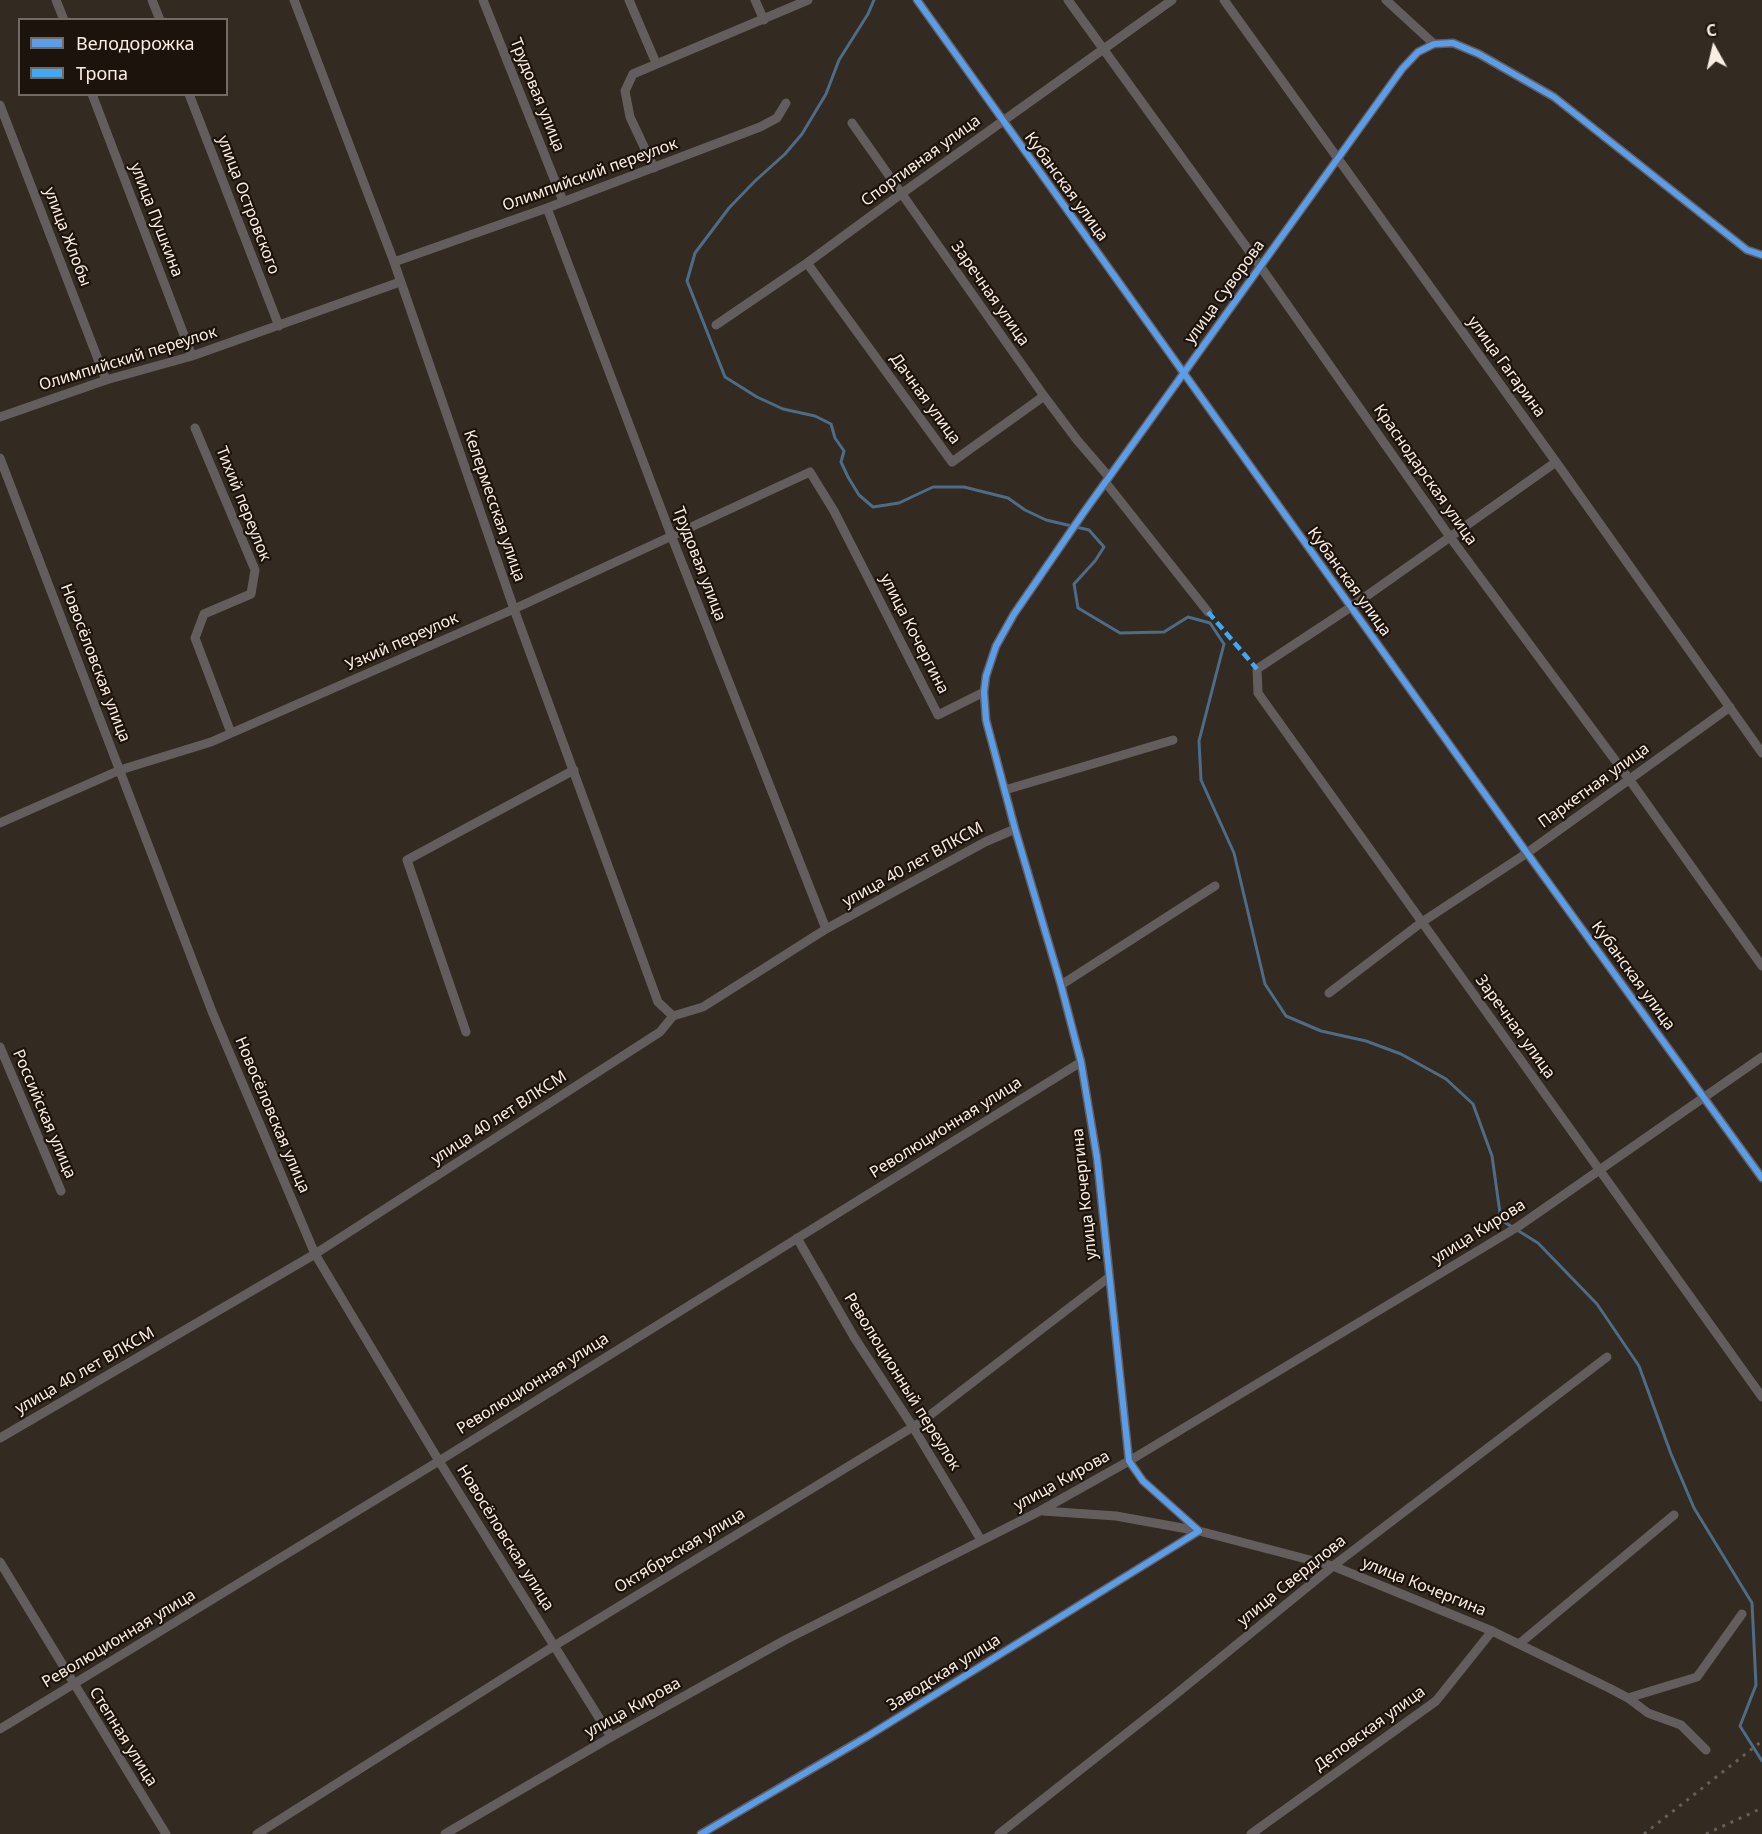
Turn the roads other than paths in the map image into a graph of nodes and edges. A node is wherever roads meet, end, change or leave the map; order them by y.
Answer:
1 (56, 0) edge
2 (152, 0) edge
3 (294, 0) edge
4 (483, 0) edge
5 (629, 0) edge
6 (755, 0) edge
7 (808, 0) edge
8 (916, 0) edge
9 (1068, 0) edge
10 (1173, 0) edge
11 (1224, 0) edge
12 (1386, 0) edge
13 (63, 18) edge
14 (159, 18) edge
15 (764, 20) junction
16 (1434, 44) junction
17 (1103, 51) junction
18 (656, 63) junction
19 (93, 96) edge
20 (190, 96) edge
21 (786, 103) dead end
22 (0, 105) edge
23 (1002, 121) junction
24 (852, 123) dead end
25 (1338, 156) junction
26 (654, 168) junction
27 (901, 194) junction
28 (563, 201) junction
29 (547, 208) junction
30 (1762, 255) edge
31 (394, 262) junction
32 (807, 264) junction
33 (1260, 266) junction
34 (400, 282) junction
35 (716, 325) dead end
36 (279, 326) junction
37 (192, 356) junction
38 (1183, 374) junction
39 (106, 380) junction
40 (1044, 396) junction
41 (0, 417) edge
42 (195, 428) dead end
43 (0, 458) edge
44 (1556, 462) junction
45 (810, 472) joint
46 (1108, 480) junction
47 (671, 535) junction
48 (1450, 537) junction
49 (1351, 607) junction
50 (514, 609) junction
51 (1208, 612) dead end
52 (984, 692) junction
53 (1730, 707) junction
54 (231, 733) junction
55 (1173, 740) dead end
56 (1762, 753) edge
57 (120, 770) junction
58 (573, 770) junction
59 (1629, 779) junction
60 (1005, 790) junction
61 (0, 824) edge
62 (1015, 829) junction
63 (1527, 853) junction
64 (1215, 886) dead end
65 (1422, 922) junction
66 (826, 929) junction
67 (1762, 966) edge
68 (1061, 985) junction
69 (1329, 993) dead end
70 (673, 1016) junction
71 (466, 1032) dead end
72 (0, 1047) edge
73 (1762, 1057) edge
74 (1081, 1062) junction
75 (1704, 1096) junction
76 (1599, 1170) junction
77 (1762, 1178) edge
78 (61, 1191) dead end
79 (797, 1238) junction
80 (315, 1254) junction
81 (1108, 1278) junction
82 (1607, 1357) dead end
83 (1762, 1397) edge
84 (913, 1427) junction
85 (0, 1438) edge
86 (439, 1461) junction
87 (1129, 1461) junction
88 (1041, 1511) junction
89 (1674, 1515) dead end
90 (1200, 1531) junction
91 (981, 1540) junction
92 (0, 1562) edge
93 (1333, 1566) junction
94 (1742, 1614) dead end
95 (1492, 1631) junction
96 (1519, 1644) junction
97 (554, 1646) junction
98 (73, 1684) junction
99 (1628, 1698) junction
100 (0, 1729) edge
101 (611, 1737) junction
102 (1706, 1750) dead end
103 (463, 1830) edge
104 (166, 1834) edge
105 (257, 1834) edge
106 (445, 1834) edge
107 (701, 1834) edge
108 (999, 1834) edge
109 (1251, 1834) edge

1 - 13 street
2 - 14 street
3 - 31 street, Келермесская улица
4 - 28 street, Трудовая улица
5 - 18 street
6 - 15 street
7 - 15 street
8 - 23 street, Кубанская улица
9 - 17 street, Краснодарская улица
10 - 17 street, Спортивная улица
11 - 25 street, улица Гагарина
12 - 16 street
15 - 18 street
16 - 25 street, улица Суворова
16 - 30 street
17 - 23 street, Спортивная улица
17 - 33 street, Краснодарская улица
18 - 26 street
19 - 37 street, улица Пушкина
20 - 36 street, улица Островского
21 - 26 street, Олимпийский переулок
22 - 39 street, улица Жлобы
23 - 27 street, Спортивная улица
23 - 38 street, Кубанская улица
24 - 27 street, Заречная улица
25 - 33 street, улица Суворова
25 - 44 street, улица Гагарина
26 - 28 street, Олимпийский переулок
27 - 32 street, Спортивная улица
27 - 40 street, Заречная улица
28 - 29 street, Олимпийский переулок
29 - 31 street, Олимпийский переулок
29 - 47 street, Трудовая улица
31 - 34 street, Келермесская улица
32 - 35 street, Спортивная улица
32 - 40 street, Дачная улица
33 - 38 street, улица Суворова
33 - 48 street, Краснодарская улица
34 - 36 street, Олимпийский переулок
34 - 50 street, Келермесская улица
36 - 37 street, Олимпийский переулок
37 - 39 street, Олимпийский переулок
38 - 46 street, улица Суворова
38 - 49 street, Кубанская улица
39 - 41 street, Олимпийский переулок
40 - 46 street, Заречная улица
42 - 54 street, Тихий переулок
43 - 57 street, Новосёловская улица
44 - 48 street
44 - 53 street, улица Гагарина
45 - 47 street, Узкий переулок
45 - 52 street, улица Кочергина
46 - 51 street, Заречная улица
46 - 52 street, улица Суворова
47 - 50 street, Узкий переулок
47 - 66 street, Трудовая улица
48 - 49 street
48 - 59 street, Краснодарская улица
49 - 63 street, Кубанская улица
49 - 65 street, Заречная улица
50 - 54 street, Узкий переулок
50 - 58 street, Келермесская улица
52 - 60 street, улица Кочергина
53 - 56 street, улица Гагарина
53 - 59 street, Паркетная улица
54 - 57 street, Узкий переулок
55 - 60 street
57 - 61 street, Узкий переулок
57 - 80 street, Новосёловская улица
58 - 70 street, Келермесская улица
58 - 71 street
59 - 63 street, Паркетная улица
59 - 67 street, Краснодарская улица
60 - 62 street, улица Кочергина
62 - 66 street, улица 40 лет ВЛКСМ
62 - 68 street, улица Кочергина
63 - 65 street, Паркетная улица
63 - 75 street, Кубанская улица
64 - 68 street
65 - 69 street, Паркетная улица
65 - 76 street, Заречная улица
66 - 70 street, улица 40 лет ВЛКСМ
68 - 74 street, улица Кочергина
70 - 80 street, улица 40 лет ВЛКСМ
72 - 78 street, Российская улица
73 - 75 street, улица Кирова
74 - 79 street, Революционная улица
74 - 81 street, улица Кочергина
75 - 76 street, улица Кирова
75 - 77 street, Кубанская улица
76 - 83 street, Заречная улица
76 - 87 street, улица Кирова
79 - 84 street, Революционный переулок
79 - 86 street, Революционная улица
80 - 85 street, улица 40 лет ВЛКСМ
80 - 86 street, Новосёловская улица
81 - 84 street, Октябрьская улица
81 - 87 street, улица Кочергина
82 - 93 street, улица Свердлова
84 - 91 street, Революционный переулок
84 - 97 street, Октябрьская улица
86 - 97 street, Новосёловская улица
86 - 98 street, Революционная улица
87 - 88 street, улица Кирова
87 - 90 street, улица Кочергина
88 - 90 street, улица Кочергина
88 - 91 street, улица Кирова
89 - 96 street
90 - 93 street, улица Кочергина
90 - 107 street, Заводская улица
91 - 101 street, улица Кирова
92 - 98 street, Степная улица
93 - 95 street, улица Кочергина
93 - 108 street, улица Свердлова
94 - 99 street
95 - 96 street, улица Кочергина
95 - 109 street, Деповская улица
96 - 99 street, улица Кочергина
97 - 101 street, Новосёловская улица
97 - 105 street, Октябрьская улица
98 - 100 street, Революционная улица
98 - 104 street, Степная улица
99 - 102 street, улица Кочергина
101 - 103 street, улица Кирова
103 - 106 street, улица Кирова

